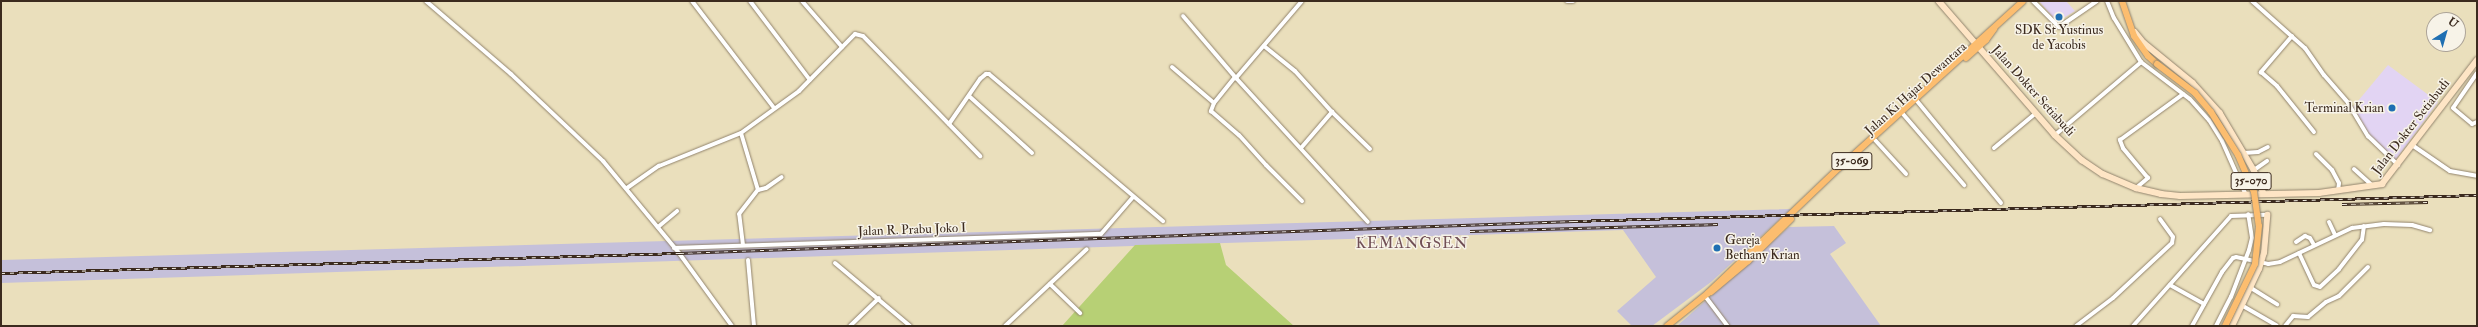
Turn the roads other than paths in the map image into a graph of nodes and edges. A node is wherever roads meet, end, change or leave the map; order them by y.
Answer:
1 (426, 1) edge
2 (692, 1) edge
3 (750, 1) edge
4 (802, 1) edge
5 (1302, 1) edge
6 (1567, 1) edge
7 (1573, 1) edge
8 (1939, 1) edge
9 (2022, 1) edge
10 (2033, 1) edge
11 (2097, 1) edge
12 (2106, 1) edge
13 (2122, 1) edge
14 (2252, 1) edge
15 (1183, 16) dead end
16 (2127, 18) junction
17 (2292, 36) junction
18 (1978, 45) junction
19 (1264, 46) junction
20 (842, 47) junction
21 (2477, 60) edge
22 (2141, 62) junction
23 (1172, 67) dead end
24 (2477, 73) edge
25 (1236, 78) junction
26 (810, 80) junction
27 (2183, 94) junction
28 (969, 96) junction
29 (1917, 101) junction
30 (1214, 103) junction
31 (774, 108) junction
32 (1332, 112) junction
33 (2036, 113) junction
34 (2220, 113) junction
35 (1903, 114) junction
36 (2212, 119) junction
37 (2477, 122) edge
38 (949, 124) junction
39 (2314, 132) dead end
40 (741, 133) junction
41 (2055, 135) junction
42 (1874, 140) junction
43 (2412, 145) junction
44 (2268, 147) dead end
45 (1301, 148) junction
46 (1994, 148) dead end
47 (1370, 149) dead end
48 (1032, 153) dead end
49 (2244, 153) junction
50 (2316, 154) dead end
51 (980, 156) dead end
52 (2267, 160) dead end
53 (2398, 165) junction
54 (2354, 169) dead end
55 (2254, 170) junction
56 (1906, 174) dead end
57 (2476, 176) edge
58 (782, 177) dead end
59 (1964, 185) dead end
60 (2373, 186) junction
61 (627, 188) junction
62 (2136, 188) junction
63 (758, 190) junction
64 (2338, 191) junction
65 (2246, 193) junction
66 (2261, 193) junction
67 (1133, 197) junction
68 (1302, 201) dead end
69 (2001, 203) dead end
70 (677, 210) dead end
71 (2249, 215) junction
72 (2267, 215) joint
73 (2160, 219) dead end
74 (1163, 221) dead end
75 (1368, 222) dead end
76 (2329, 222) dead end
77 (2364, 226) junction
78 (658, 227) junction
79 (2430, 230) dead end
80 (2335, 234) junction
81 (2296, 242) dead end
82 (743, 245) junction
83 (2314, 245) junction
84 (674, 248) junction
85 (1087, 249) dead end
86 (2299, 254) junction
87 (2245, 259) junction
88 (748, 260) dead end
89 (2259, 262) junction
90 (835, 263) dead end
91 (2368, 267) dead end
92 (1050, 284) junction
93 (2170, 285) junction
94 (2251, 288) junction
95 (1706, 294) junction
96 (879, 298) junction
97 (2204, 304) junction
98 (2277, 304) dead end
99 (2243, 306) junction
100 (1080, 313) dead end
101 (855, 321) junction
102 (732, 326) edge
103 (754, 326) edge
104 (850, 326) edge
105 (859, 326) edge
106 (910, 326) edge
107 (1005, 326) edge
108 (1667, 326) edge
109 (1728, 326) edge
110 (2076, 326) edge
111 (2133, 326) edge
112 (2192, 326) edge
113 (2216, 326) edge
114 (2225, 326) edge
115 (2232, 326) edge
116 (2277, 326) edge
117 (2285, 326) edge

1 - 61 street
2 - 31 street
3 - 26 street
4 - 20 street
5 - 19 street
6 - 7 street
8 - 18 main road, Jalan Dokter Setiabudi
9 - 18 main road, Jalan Ki Hajar Dewantara / 35-069
10 - 11 street
12 - 22 street
13 - 16 main road, 35-070
14 - 17 street
15 - 25 street
16 - 34 main road
16 - 114 main road, 35-070, bridge
17 - 39 street
17 - 53 street
18 - 29 main road, Jalan Ki Hajar Dewantara / 35-069
18 - 33 main road, Jalan Dokter Setiabudi
18 - 95 main road, Jalan Ki Hajar Dewantara / 35-069
19 - 25 street
19 - 32 street
20 - 26 street
20 - 38 street
21 - 43 main road, Jalan Dokter Setiabudi
22 - 27 street
22 - 41 street
23 - 30 street
24 - 37 street
25 - 30 street
25 - 45 street
26 - 31 street
27 - 36 street
27 - 62 street
28 - 38 street
28 - 48 street
28 - 67 street
29 - 35 main road, Jalan Ki Hajar Dewantara / 35-069
29 - 69 street
30 - 68 street
31 - 40 street
32 - 45 street
32 - 47 street
33 - 41 main road, Jalan Dokter Setiabudi
33 - 46 street
34 - 36 street
34 - 49 main road
35 - 42 main road, Jalan Ki Hajar Dewantara / 35-069
35 - 59 street
36 - 65 street
38 - 51 street
40 - 61 street
40 - 63 street
41 - 62 main road, Jalan Dokter Setiabudi
42 - 56 street
42 - 95 main road, Jalan Ki Hajar Dewantara / 35-069
43 - 53 main road, Jalan Dokter Setiabudi
43 - 57 street
44 - 49 street
45 - 75 street
49 - 55 main road
50 - 64 street
52 - 55 street
53 - 60 main road, Jalan Dokter Setiabudi
54 - 60 street
55 - 66 main road
58 - 63 street
60 - 64 main road, Jalan Dokter Setiabudi
61 - 78 street
62 - 65 main road, Jalan Dokter Setiabudi
63 - 82 street
64 - 66 main road, Jalan Dokter Setiabudi
65 - 66 main road, Jalan Dokter Setiabudi, bridge
67 - 74 street
67 - 82 street, Jalan R. Prabu Joko I
70 - 78 street
71 - 72 street, bridge
71 - 87 street
71 - 93 street
72 - 89 main road
73 - 110 street
76 - 80 street
77 - 79 street
77 - 80 street
77 - 86 street
78 - 84 street
80 - 83 street
81 - 83 street
82 - 84 street, Jalan R. Prabu Joko I
83 - 86 street
84 - 102 street
85 - 92 street
86 - 89 street
87 - 89 street, bridge
87 - 97 street
87 - 113 street
88 - 103 street
89 - 94 main road
90 - 96 street
91 - 117 street
92 - 100 street
92 - 107 street
93 - 97 street
93 - 111 street
94 - 98 street
94 - 99 main road
95 - 108 main road, Jalan Ki Hajar Dewantara / 35-069
95 - 109 street
96 - 101 street
96 - 106 street
97 - 112 street
99 - 115 main road
99 - 116 street
101 - 104 street
101 - 105 street

